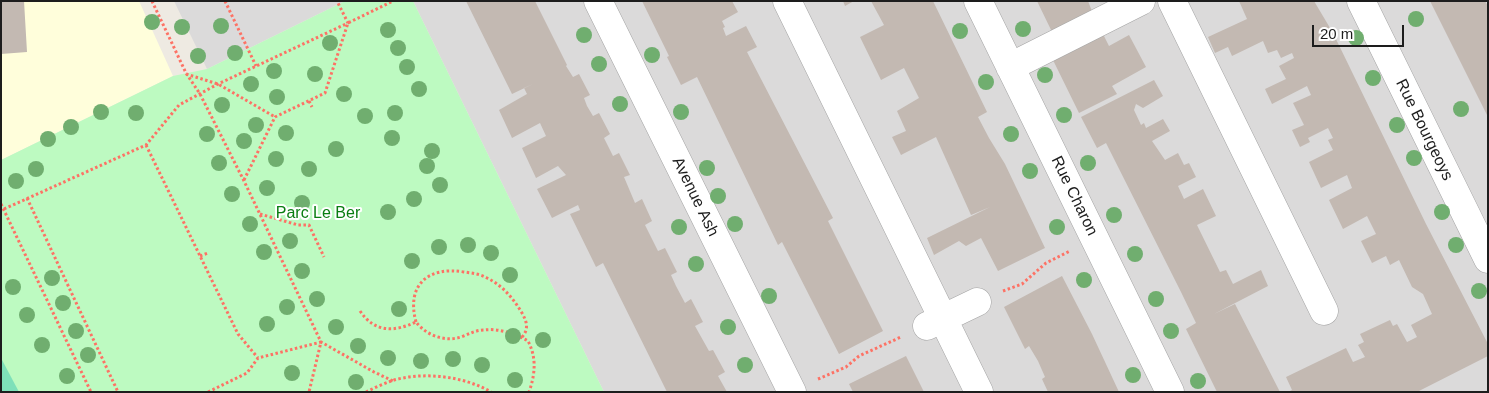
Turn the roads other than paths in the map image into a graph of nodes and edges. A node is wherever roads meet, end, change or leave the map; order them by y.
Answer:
1 (598, 1) edge
2 (787, 1) edge
3 (978, 1) edge
4 (1141, 1) edge
5 (1172, 1) edge
6 (1361, 1) edge
7 (1010, 67) junction
8 (1488, 259) edge
9 (977, 302) road end
10 (1324, 311) dead end
11 (935, 322) junction
12 (792, 392) edge
13 (980, 392) edge
14 (1170, 392) edge

1 - 12 street, Avenue Ash
2 - 11 street
3 - 7 street, Rue Charon
4 - 7 street
5 - 10 street
6 - 8 street, Rue Bourgeoys
7 - 14 street, Rue Charon
9 - 11 street
11 - 13 street

